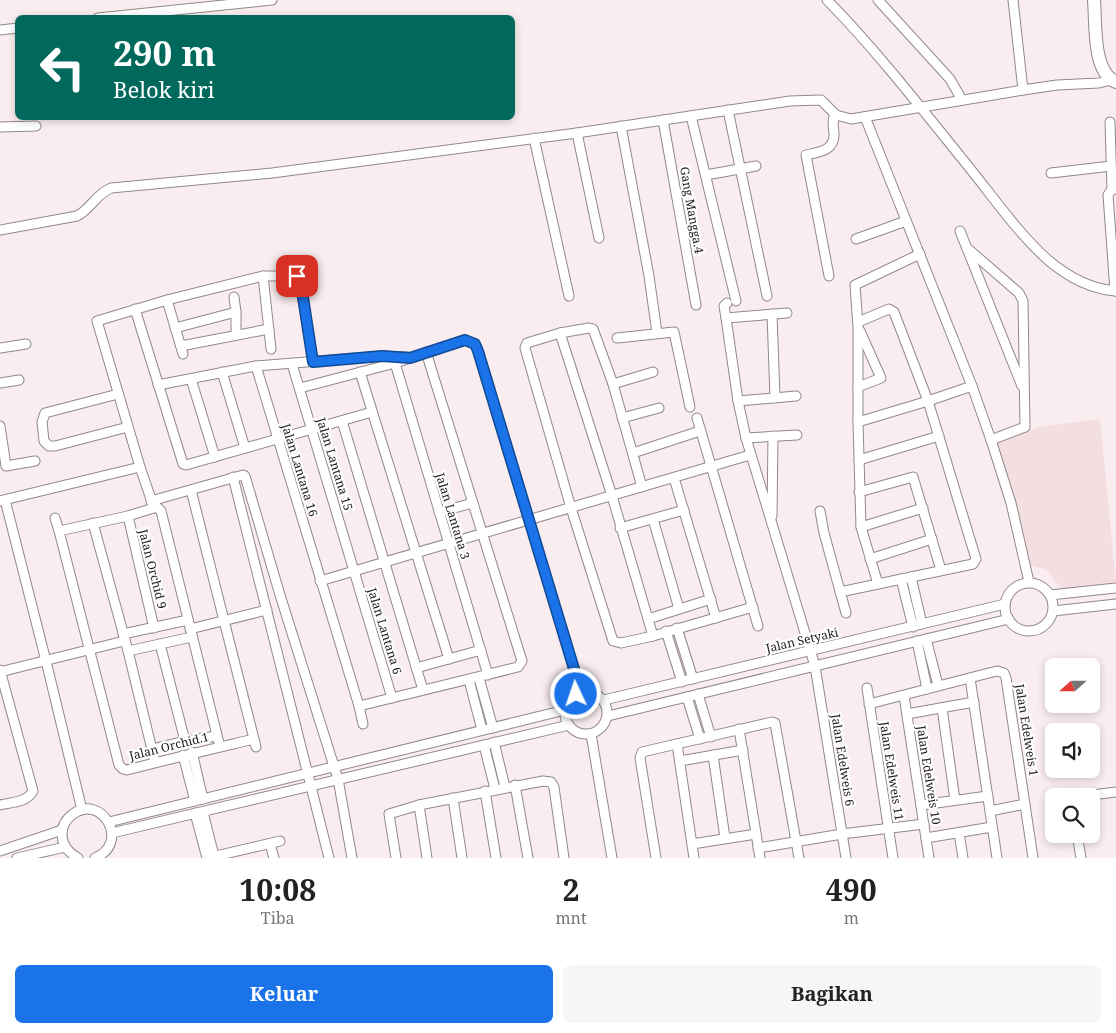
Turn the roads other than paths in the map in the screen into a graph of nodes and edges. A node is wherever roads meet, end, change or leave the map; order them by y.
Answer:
1 (272, 0) edge
2 (827, 0) edge
3 (878, 0) edge
4 (1013, 0) edge
5 (1094, 0) edge
6 (127, 15) edge
7 (15, 28) edge
8 (0, 30) edge
9 (1113, 81) edge
10 (1023, 90) junction
11 (962, 100) junction
12 (918, 108) junction
13 (728, 110) junction
14 (835, 114) junction
15 (691, 116) junction
16 (865, 117) junction
17 (663, 120) junction
18 (1110, 122) dead end
19 (36, 126) dead end
20 (621, 126) junction
21 (0, 127) edge
22 (578, 133) junction
23 (534, 138) junction
24 (756, 166) dead end
25 (1111, 166) junction
26 (740, 168) junction
27 (1051, 173) dead end
28 (706, 175) junction
29 (1114, 189) edge
30 (906, 221) junction
31 (0, 230) edge
32 (960, 231) dead end
33 (599, 238) dead end
34 (856, 239) dead end
35 (967, 248) junction
36 (920, 254) junction
37 (263, 276) junction
38 (829, 276) dead end
39 (1116, 291) edge
40 (568, 296) dead end
41 (768, 296) dead end
42 (234, 297) dead end
43 (167, 300) junction
44 (696, 305) dead end
45 (135, 309) junction
46 (236, 312) junction
47 (787, 313) dead end
48 (772, 314) junction
49 (726, 318) junction
50 (858, 325) junction
51 (176, 328) junction
52 (269, 329) junction
53 (657, 333) junction
54 (236, 334) junction
55 (560, 334) junction
56 (617, 338) dead end
57 (26, 344) dead end
58 (0, 348) edge
59 (272, 348) dead end
60 (426, 352) junction
61 (410, 358) junction
62 (313, 362) junction
63 (394, 363) junction
64 (292, 364) junction
65 (256, 366) junction
66 (222, 372) junction
67 (360, 372) junction
68 (653, 372) dead end
69 (191, 379) junction
70 (19, 380) dead end
71 (0, 383) edge
72 (613, 384) junction
73 (158, 386) junction
74 (972, 386) junction
75 (858, 387) junction
76 (300, 388) junction
77 (1024, 391) junction
78 (118, 394) junction
79 (796, 396) dead end
80 (775, 398) junction
81 (738, 401) junction
82 (928, 401) junction
83 (690, 407) dead end
84 (659, 408) dead end
85 (372, 412) junction
86 (622, 418) junction
87 (697, 418) dead end
88 (342, 420) junction
89 (858, 422) junction
90 (0, 426) edge
91 (128, 427) junction
92 (312, 429) junction
93 (700, 431) junction
94 (797, 435) dead end
95 (773, 436) junction
96 (939, 436) junction
97 (746, 438) junction
98 (278, 439) junction
99 (991, 440) junction
100 (245, 448) junction
101 (633, 452) junction
102 (750, 455) junction
103 (215, 457) junction
104 (858, 460) junction
105 (35, 461) dead end
106 (140, 467) junction
107 (711, 467) junction
108 (233, 478) junction
109 (674, 478) junction
110 (642, 487) junction
111 (191, 490) junction
112 (859, 492) junction
113 (612, 496) junction
114 (2, 500) edge
115 (473, 503) junction
116 (152, 504) junction
117 (571, 508) junction
118 (923, 508) junction
119 (684, 510) junction
120 (820, 511) dead end
121 (439, 512) junction
122 (128, 516) junction
123 (55, 518) dead end
124 (653, 519) junction
125 (529, 520) junction
126 (93, 523) junction
127 (771, 524) junction
128 (862, 527) junction
129 (620, 528) junction
130 (59, 531) junction
131 (483, 534) junction
132 (932, 539) junction
133 (448, 544) junction
134 (416, 553) junction
135 (870, 559) junction
136 (385, 562) junction
137 (941, 570) junction
138 (354, 571) junction
139 (906, 578) junction
140 (320, 581) junction
141 (1029, 582) junction
142 (878, 584) junction
143 (1116, 588) edge
144 (840, 592) junction
145 (1050, 595) junction
146 (711, 600) junction
147 (1005, 604) junction
148 (1116, 604) edge
149 (753, 607) junction
150 (679, 608) junction
151 (267, 610) junction
152 (1053, 611) junction
153 (846, 613) dead end
154 (716, 618) junction
155 (648, 619) junction
156 (1009, 619) junction
157 (225, 620) junction
158 (922, 624) junction
159 (758, 626) dead end
160 (913, 627) junction
161 (154, 628) junction
162 (677, 628) junction
163 (190, 629) junction
164 (666, 631) junction
165 (653, 636) junction
166 (124, 638) junction
167 (921, 640) junction
168 (160, 644) junction
169 (90, 650) junction
170 (480, 650) junction
171 (128, 651) junction
172 (811, 651) junction
173 (449, 659) junction
174 (46, 661) junction
175 (814, 666) junction
176 (416, 668) junction
177 (0, 672) edge
178 (483, 677) junction
179 (970, 678) junction
180 (693, 679) junction
181 (469, 680) junction
182 (682, 682) junction
183 (938, 685) junction
184 (867, 688) dead end
185 (927, 689) junction
186 (423, 690) junction
187 (581, 692) junction
188 (698, 694) junction
189 (904, 696) junction
190 (687, 697) junction
191 (392, 698) junction
192 (604, 700) junction
193 (974, 702) junction
194 (869, 704) junction
195 (359, 706) junction
196 (942, 708) junction
197 (565, 710) junction
198 (907, 714) junction
199 (608, 716) junction
200 (363, 724) dead end
201 (569, 725) junction
202 (493, 728) junction
203 (740, 729) junction
204 (482, 730) junction
205 (591, 734) junction
206 (216, 736) junction
207 (711, 736) junction
208 (700, 739) junction
209 (185, 741) junction
210 (494, 742) junction
211 (677, 744) junction
212 (484, 745) junction
213 (220, 747) junction
214 (152, 749) junction
215 (743, 750) junction
216 (187, 754) junction
217 (713, 755) junction
218 (680, 761) junction
219 (155, 762) junction
220 (333, 767) junction
221 (308, 773) junction
222 (338, 780) junction
223 (515, 785) junction
224 (311, 786) junction
225 (505, 787) junction
226 (495, 789) junction
227 (485, 792) junction
228 (1116, 792) edge
229 (1100, 794) edge
230 (988, 796) junction
231 (453, 798) junction
232 (199, 800) junction
233 (955, 800) junction
234 (1025, 804) junction
235 (0, 805) edge
236 (419, 805) junction
237 (921, 805) junction
238 (82, 810) junction
239 (990, 811) junction
240 (199, 812) junction
241 (109, 822) junction
242 (924, 824) junction
243 (992, 827) junction
244 (888, 828) junction
245 (62, 830) junction
246 (112, 833) junction
247 (959, 833) junction
248 (756, 834) junction
249 (842, 834) junction
250 (725, 838) junction
251 (926, 838) junction
252 (796, 841) junction
253 (1078, 843) edge
254 (692, 844) junction
255 (65, 847) junction
256 (758, 848) junction
257 (0, 851) edge
258 (236, 854) edge
259 (210, 857) edge
260 (17, 858) edge
261 (78, 858) edge
262 (95, 858) edge
263 (274, 858) edge
264 (329, 858) edge
265 (352, 858) edge
266 (396, 858) edge
267 (427, 858) edge
268 (462, 858) edge
269 (496, 858) edge
270 (528, 858) edge
271 (564, 858) edge
272 (612, 858) edge
273 (656, 858) edge
274 (694, 858) edge
275 (760, 858) edge
276 (799, 858) edge
277 (846, 858) edge
278 (893, 858) edge
279 (929, 858) edge
280 (963, 858) edge
281 (997, 858) edge
282 (1033, 858) edge
283 (1081, 858) edge

1 - 6 street
2 - 12 street
3 - 11 street
4 - 10 street
5 - 9 street
7 - 8 street
9 - 10 street
10 - 11 street
11 - 12 street
12 - 16 street
12 - 39 street
13 - 14 street
13 - 15 street
13 - 26 street
14 - 16 street
14 - 38 street
15 - 17 street
15 - 28 street, Jalan Edelweis 6
16 - 30 street
17 - 20 street
17 - 44 street, Gang Mangga.4
18 - 25 street
19 - 21 street
20 - 22 street
20 - 53 street
22 - 23 street
22 - 33 street
23 - 31 street
23 - 40 street
24 - 26 street
25 - 27 street
25 - 29 street
26 - 28 street
26 - 41 street
28 - 49 street, Jalan Edelweis 6
29 - 39 street
30 - 34 street
30 - 36 street
32 - 35 street
35 - 77 street
35 - 77 street
36 - 50 street
36 - 74 street
37 - 43 street
37 - 52 street
37 - 62 street
42 - 46 street
43 - 45 street
43 - 51 street
45 - 73 street
45 - 78 street
46 - 51 street
46 - 54 street
47 - 48 street
48 - 49 street
48 - 80 street
49 - 81 street, Jalan Edelweis 6
50 - 75 street
50 - 75 street
50 - 82 street
51 - 54 street
52 - 54 street
52 - 59 street
53 - 56 street
53 - 83 street
55 - 72 street
55 - 113 street
55 - 117 street
57 - 58 street
60 - 61 street
60 - 115 street
60 - 125 street
61 - 62 street
61 - 63 street
62 - 64 street
63 - 67 street
63 - 121 street, Jalan Lantana 3
64 - 65 street
64 - 76 street, Jalan Lantana 15
65 - 66 street
65 - 98 street, Jalan Lantana 16
66 - 69 street
66 - 100 street
67 - 76 street
67 - 85 street
68 - 72 street
69 - 73 street
69 - 103 street
70 - 71 street
72 - 86 street
73 - 103 street
74 - 82 street
74 - 99 street
75 - 89 street
76 - 92 street, Jalan Lantana 15
77 - 99 street
78 - 91 street
78 - 91 street
79 - 80 street
80 - 81 street
81 - 97 street, Jalan Edelweis 6
82 - 89 street
82 - 96 street
84 - 86 street
85 - 88 street
85 - 134 street
86 - 101 street
87 - 93 street
88 - 92 street
88 - 136 street
89 - 104 street
90 - 105 street
91 - 106 street
92 - 98 street
92 - 138 street, Jalan Lantana 15
93 - 101 street
93 - 107 street
94 - 95 street
95 - 97 street
95 - 127 street
96 - 104 street
96 - 137 street
97 - 102 street, Jalan Edelweis 6
98 - 100 street
98 - 140 street, Jalan Lantana 16
99 - 141 street
100 - 103 street
101 - 110 street
102 - 107 street
102 - 127 street, Jalan Edelweis 6
104 - 112 street
106 - 114 street
106 - 116 street
107 - 109 street
107 - 149 street
108 - 111 street
108 - 151 street
108 - 220 street
109 - 110 street
109 - 119 street
110 - 113 street
111 - 116 street
111 - 157 street
112 - 118 street
112 - 128 street
113 - 117 street
113 - 129 street
114 - 174 street
115 - 121 street
115 - 131 street
116 - 122 street
116 - 163 street
117 - 125 street
117 - 165 street
118 - 128 street
118 - 132 street
119 - 124 street
119 - 146 street
120 - 144 street
121 - 133 street, Jalan Lantana 3
122 - 126 street
122 - 161 street, Jalan Orchid 9
123 - 130 street, Jalan Orchid.1
124 - 129 street
124 - 150 street
125 - 131 street
125 - 187 street
126 - 130 street
126 - 166 street
127 - 172 street, Jalan Edelweis 6
128 - 135 street
129 - 155 street
130 - 169 street, Jalan Orchid.1
131 - 133 street
131 - 178 street
132 - 135 street
132 - 137 street
133 - 134 street
133 - 170 street, Jalan Lantana 3
134 - 136 street
134 - 173 street
135 - 142 street
136 - 138 street
136 - 176 street
137 - 139 street
138 - 140 street
138 - 191 street, Jalan Lantana 6
139 - 142 street
139 - 158 street
139 - 160 street
140 - 195 street, Jalan Lantana 16
141 - 145 street
141 - 147 street
142 - 144 street
143 - 145 street
144 - 153 street
145 - 152 street
146 - 150 street
146 - 154 street
147 - 156 street
147 - 158 street, Jalan Setyaki
148 - 152 street
149 - 154 street
149 - 159 street
150 - 155 street
151 - 157 street
151 - 221 street
152 - 156 street
154 - 162 street
155 - 165 street
156 - 167 street
157 - 163 street
157 - 213 street, Jalan Orchid.1
158 - 160 street, Jalan Setyaki
160 - 172 street, Jalan Setyaki
161 - 163 street
161 - 166 street
162 - 164 street
162 - 180 street
163 - 168 street
163 - 206 street
164 - 165 street
164 - 182 street
166 - 169 street
166 - 171 street
167 - 175 street
167 - 183 street
167 - 185 street
168 - 171 street
168 - 209 street
169 - 174 street
169 - 219 street, Jalan Orchid.1
170 - 173 street
170 - 178 street, Jalan Lantana 3
171 - 214 street
172 - 175 street, Jalan Edelweis 6
172 - 180 street, Jalan Setyaki
173 - 176 street
174 - 177 street
174 - 238 street
175 - 188 street
175 - 249 street, Jalan Edelweis 6
176 - 186 street
177 - 235 street
178 - 181 street
178 - 202 street, Jalan Lantana 3
179 - 183 street, Jalan Edelweis 1
179 - 193 street
179 - 234 street, Jalan Edelweis 1
180 - 182 street, Jalan Setyaki
181 - 186 street
181 - 204 street
182 - 192 street, Jalan Setyaki
183 - 185 street, Jalan Edelweis 1
184 - 194 street, Jalan Edelweis 11
185 - 189 street, Jalan Edelweis 1
186 - 191 street
187 - 192 street
187 - 197 street
188 - 190 street
188 - 207 street
189 - 194 street, Jalan Edelweis 1
189 - 198 street, Jalan Edelweis 10
190 - 199 street
190 - 208 street
191 - 195 street
192 - 199 street
193 - 196 street
193 - 230 street
194 - 244 street, Jalan Edelweis 11
195 - 200 street, Jalan Lantana 16
196 - 198 street
196 - 233 street
197 - 201 street
197 - 202 street
198 - 237 street, Jalan Edelweis 10
199 - 205 street
201 - 205 street
201 - 210 street
202 - 204 street
203 - 207 street
203 - 215 street
203 - 252 street
204 - 220 street
205 - 272 street
206 - 209 street
206 - 213 street
207 - 208 street
208 - 211 street
209 - 214 street
210 - 212 street
210 - 225 street
211 - 218 street
211 - 273 street
212 - 222 street
212 - 226 street
213 - 216 street, Jalan Orchid.1
214 - 219 street
215 - 217 street
215 - 248 street
216 - 219 street, Jalan Orchid.1
216 - 232 street
217 - 218 street
217 - 250 street
218 - 254 street
220 - 221 street
220 - 222 street
221 - 224 street
221 - 232 street
222 - 224 street
222 - 265 street
223 - 225 street
223 - 270 street
223 - 271 street
224 - 240 street
224 - 264 street
225 - 226 street
226 - 227 street
227 - 231 street
227 - 269 street
228 - 229 street
230 - 233 street
230 - 239 street
231 - 236 street
231 - 268 street
232 - 241 street
233 - 237 street
234 - 239 street
234 - 282 street, Jalan Edelweis 1
236 - 266 street
236 - 267 street
237 - 242 street, Jalan Edelweis 10
238 - 241 street
238 - 245 street
239 - 243 street
240 - 246 street
240 - 259 street
241 - 246 street
242 - 244 street
242 - 251 street, Jalan Edelweis 10
243 - 247 street
243 - 281 street
244 - 249 street
244 - 278 street, Jalan Edelweis 11
245 - 255 street
245 - 257 street
246 - 262 street
247 - 251 street
247 - 280 street
248 - 250 street
248 - 256 street
249 - 252 street
249 - 277 street, Jalan Edelweis 6
250 - 254 street
251 - 279 street, Jalan Edelweis 10
252 - 256 street
252 - 276 street
253 - 283 street
254 - 274 street
255 - 260 street
255 - 261 street
256 - 275 street
258 - 259 street
258 - 263 street

